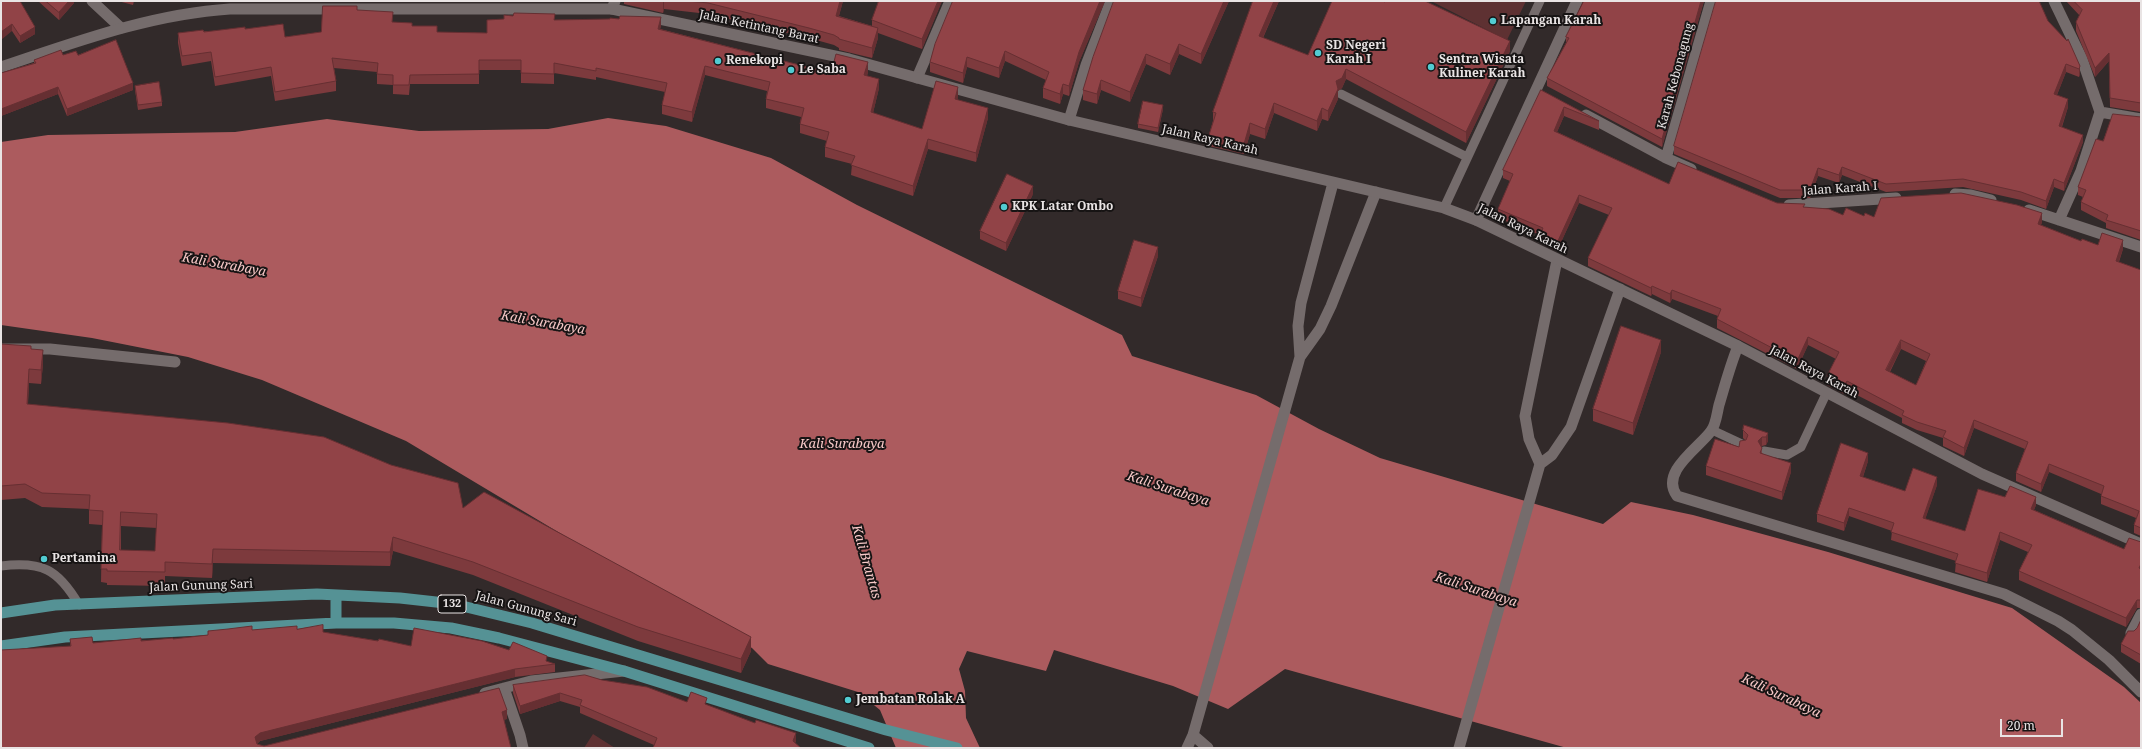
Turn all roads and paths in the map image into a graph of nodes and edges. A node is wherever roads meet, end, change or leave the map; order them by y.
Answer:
1 (92, 1) edge
2 (950, 1) edge
3 (1112, 1) edge
4 (1540, 1) edge
5 (1577, 1) edge
6 (1711, 1) edge
7 (2054, 1) edge
8 (232, 5) edge
9 (614, 5) edge
10 (121, 28) junction
11 (849, 59) joint
12 (1, 67) edge
13 (917, 78) junction
14 (1536, 88) junction
15 (1341, 94) dead end
16 (1550, 96) edge
17 (1578, 111) edge
18 (2100, 112) junction
19 (2141, 119) edge
20 (1069, 120) junction
21 (1468, 157) junction
22 (1666, 158) junction
23 (1702, 174) edge
24 (1333, 182) junction
25 (1376, 192) junction
26 (1941, 195) edge
27 (1906, 197) edge
28 (2005, 204) edge
29 (1779, 205) edge
30 (2019, 207) edge
31 (1444, 208) junction
32 (1476, 220) junction
33 (2058, 220) junction
34 (2141, 247) edge
35 (1557, 260) junction
36 (1620, 289) junction
37 (1738, 346) junction
38 (1, 349) edge
39 (1300, 357) junction
40 (175, 362) dead end
41 (1826, 394) junction
42 (1712, 430) junction
43 (1742, 444) edge
44 (1764, 452) dead end
45 (1539, 469) junction
46 (2141, 544) edge
47 (1, 566) edge
48 (336, 595) junction
49 (79, 605) junction
50 (1, 613) edge
51 (2141, 614) edge
52 (336, 623) junction
53 (2131, 632) edge
54 (1, 646) edge
55 (624, 671) junction
56 (504, 688) junction
57 (2141, 692) edge
58 (474, 696) edge
59 (1193, 735) junction
60 (1460, 745) edge
61 (849, 746) edge
62 (523, 748) edge
63 (869, 748) edge
64 (957, 748) edge
65 (1187, 748) edge
66 (1208, 748) edge

1 - 10 street
2 - 13 street
3 - 20 street
4 - 21 lane
5 - 14 street
6 - 22 street, Karah Kebonagung
7 - 18 street
8 - 9 street, Jalan Ketintang Barat
8 - 10 street, Jalan Ketintang Barat
9 - 11 street, Jalan Ketintang Barat
10 - 12 street, Jalan Ketintang Barat
11 - 13 street, Jalan Raya Karah
13 - 20 street, Jalan Raya Karah
14 - 16 street
14 - 32 street
15 - 21 lane
17 - 22 street
18 - 19 street
18 - 33 street
20 - 24 street, Jalan Raya Karah
21 - 31 lane
22 - 23 street
24 - 25 street, Jalan Raya Karah
24 - 39 street
25 - 31 street, Jalan Raya Karah
25 - 39 street
26 - 28 street
27 - 29 street, Jalan Karah I
30 - 33 street
31 - 32 street, Jalan Raya Karah
32 - 35 street, Jalan Raya Karah
33 - 34 street
35 - 36 street, Jalan Raya Karah
35 - 45 street
36 - 37 street, Jalan Raya Karah
36 - 45 street
37 - 41 street, Jalan Raya Karah
37 - 42 street
38 - 40 street
39 - 59 street
41 - 44 lane
41 - 46 street, Jalan Raya Karah
42 - 43 lane
42 - 57 street
45 - 60 street
47 - 49 lane
48 - 49 main road, Jalan Gunung Sari / 132
48 - 52 main road
48 - 64 main road, Jalan Gunung Sari / 132
49 - 50 main road, Jalan Gunung Sari / 132
51 - 53 street
52 - 54 main road, 132
52 - 55 main road, 132
55 - 56 street
55 - 61 main road, 132
56 - 58 street
56 - 62 street
59 - 65 street
59 - 66 street
61 - 63 main road, 132

